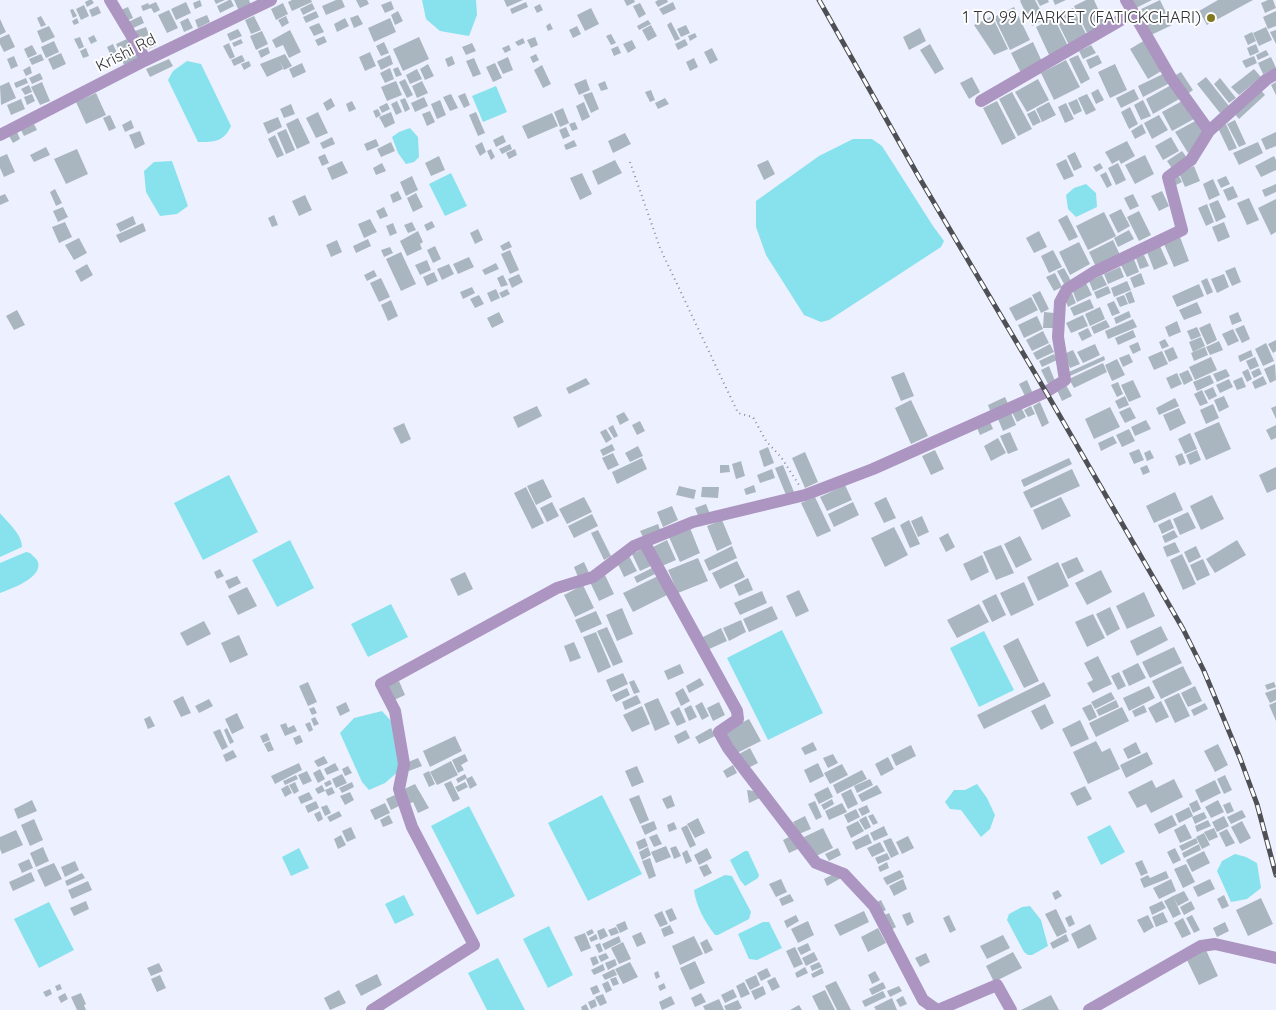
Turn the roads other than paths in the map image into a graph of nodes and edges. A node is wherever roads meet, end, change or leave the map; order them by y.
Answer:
1 (110, 0) edge
2 (1126, 0) edge
3 (269, 1) edge
4 (1133, 13) junction
5 (146, 60) junction
6 (1276, 74) edge
7 (981, 101) dead end
8 (1209, 131) junction
9 (0, 135) edge
10 (644, 542) junction
11 (1276, 958) edge
12 (372, 1010) edge
13 (937, 1010) edge
14 (1011, 1010) edge
15 (1089, 1010) edge

1 - 5 street
2 - 4 street
3 - 5 street, Krishi Rd
4 - 7 street
4 - 8 street
5 - 9 street, Krishi Rd
6 - 8 street
8 - 10 street
10 - 12 street
10 - 13 street
11 - 15 street
13 - 14 street

